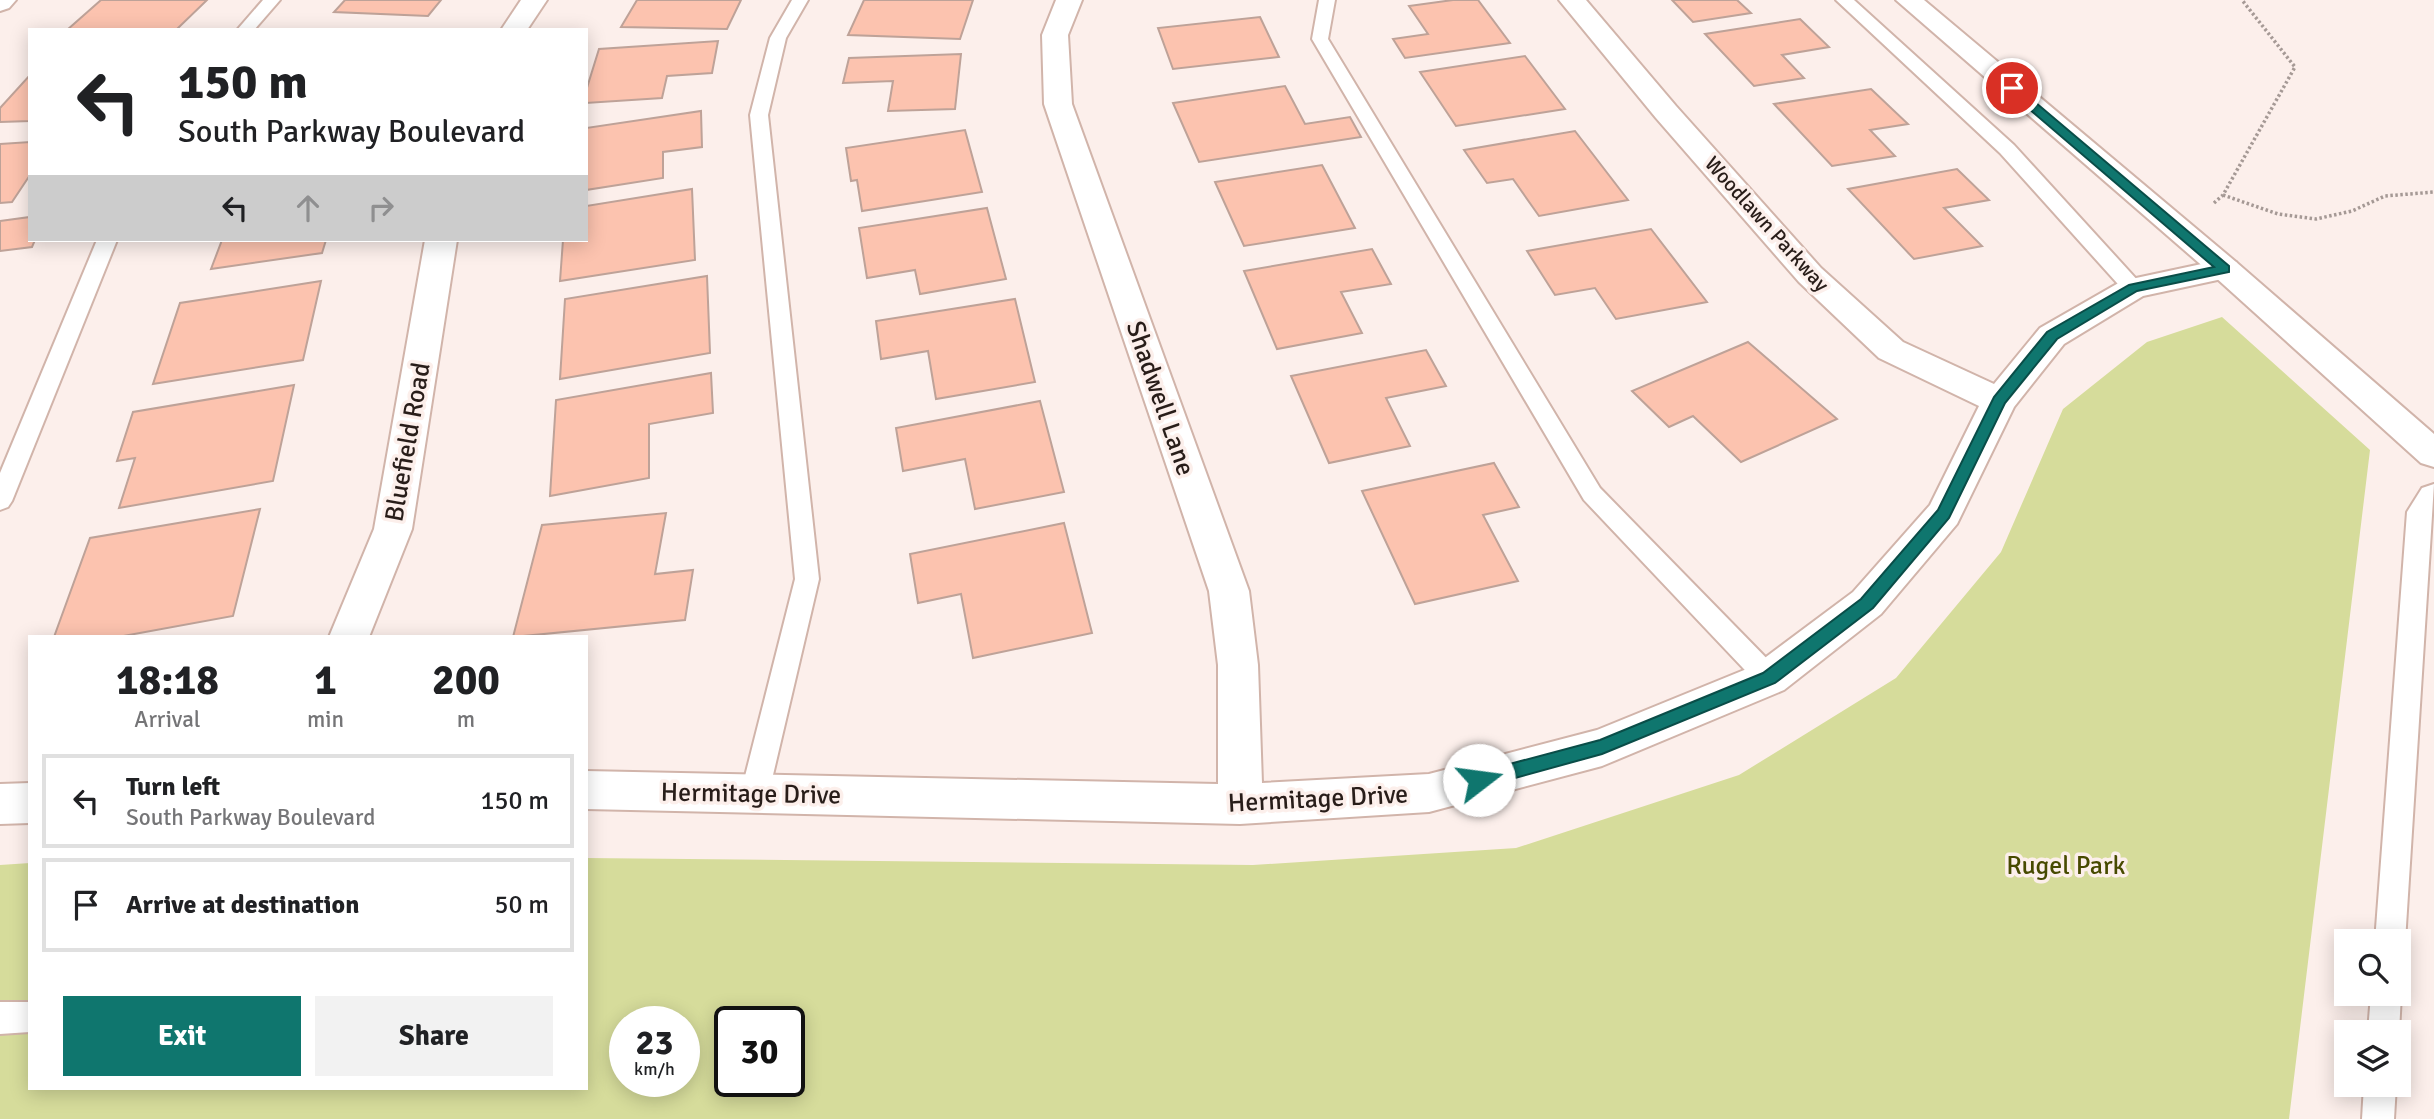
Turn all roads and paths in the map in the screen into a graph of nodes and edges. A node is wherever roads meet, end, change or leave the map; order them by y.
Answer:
1 (272, 0) edge
2 (534, 0) edge
3 (800, 0) edge
4 (1069, 0) edge
5 (1327, 0) edge
6 (1572, 0) edge
7 (1844, 0) edge
8 (1909, 0) edge
9 (2242, 0) edge
10 (247, 28) edge
11 (515, 28) edge
12 (2434, 192) edge
13 (2223, 195) junction
14 (2213, 204) dead end
15 (106, 242) edge
16 (441, 242) edge
17 (2225, 269) junction
18 (2133, 288) junction
19 (1999, 401) junction
20 (2434, 454) edge
21 (2434, 493) edge
22 (0, 501) edge
23 (350, 635) edge
24 (1769, 678) junction
25 (588, 790) edge
26 (755, 792) junction
27 (28, 803) edge
28 (0, 804) edge
29 (1240, 804) junction
30 (2391, 929) edge
31 (28, 1017) edge
32 (0, 1018) edge
33 (2379, 1097) edge
34 (2378, 1119) edge

1 - 10 lane
2 - 11 street
3 - 26 lane
4 - 29 street, Shadwell Lane
5 - 24 lane
6 - 19 street, Woodlawn Parkway
7 - 18 lane
8 - 17 street
9 - 13 path
12 - 13 path
13 - 14 path
15 - 22 lane
16 - 23 street, Bluefield Road
17 - 18 street, Hermitage Drive
17 - 20 street
18 - 19 street, Hermitage Drive
19 - 24 street, Hermitage Drive
21 - 30 lane
24 - 29 street, Hermitage Drive
25 - 26 street, Hermitage Drive
26 - 29 street, Hermitage Drive
27 - 28 street
31 - 32 lane
33 - 34 lane

